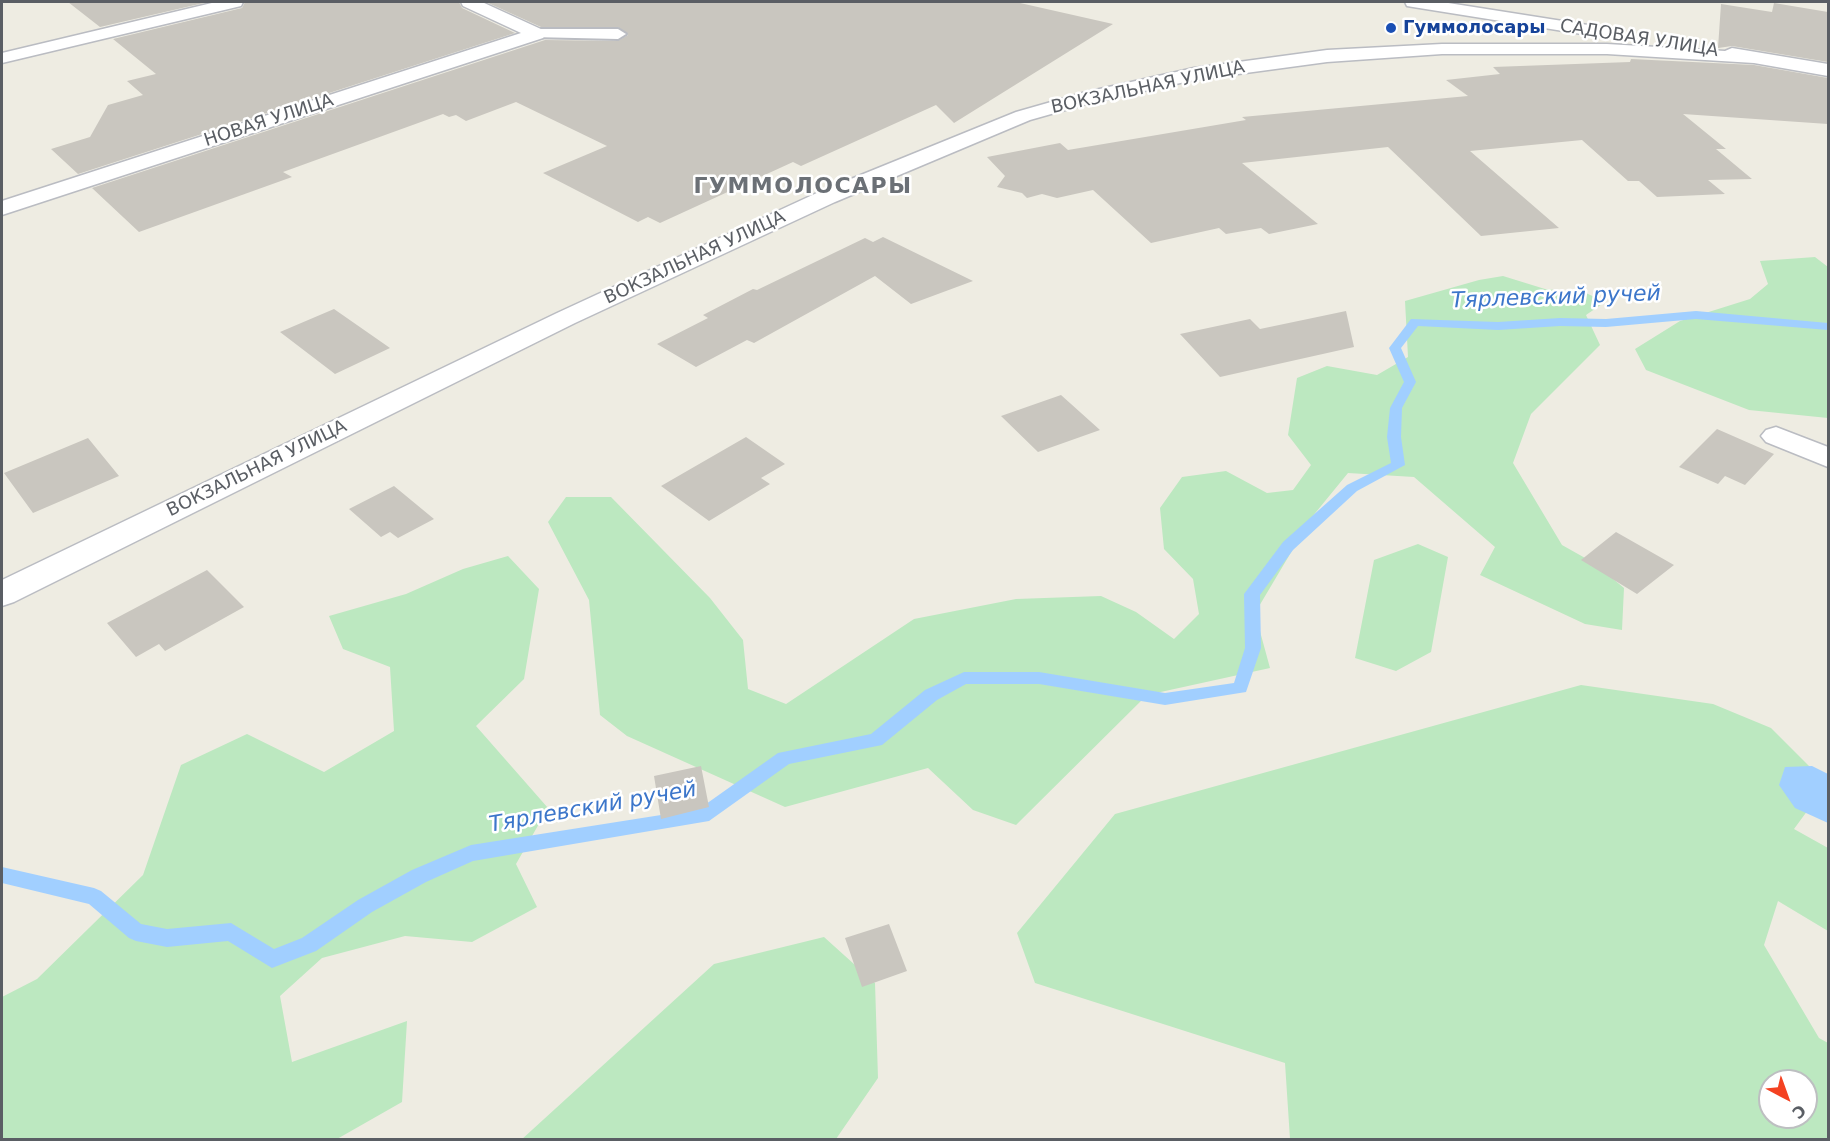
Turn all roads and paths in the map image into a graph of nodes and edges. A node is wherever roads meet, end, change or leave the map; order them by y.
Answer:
1 (235, 2) edge
2 (469, 2) edge
3 (1413, 2) edge
4 (1440, 6) junction
5 (537, 34) junction
6 (618, 34) dead end
7 (1442, 49) junction
8 (1753, 57) junction
9 (2, 58) edge
10 (1828, 70) edge
11 (2, 208) edge
12 (1776, 436) dead end
13 (1828, 458) edge
14 (2, 594) edge

1 - 9 street
2 - 5 street
3 - 4 street, САДОВАЯ УЛИЦА
4 - 7 street
4 - 8 street, САДОВАЯ УЛИЦА
5 - 6 lane
5 - 11 street, НОВАЯ УЛИЦА
7 - 8 street, ВОКЗАЛЬНАЯ УЛИЦА
7 - 14 street, ВОКЗАЛЬНАЯ УЛИЦА
8 - 10 street, САДОВАЯ УЛИЦА
12 - 13 street

